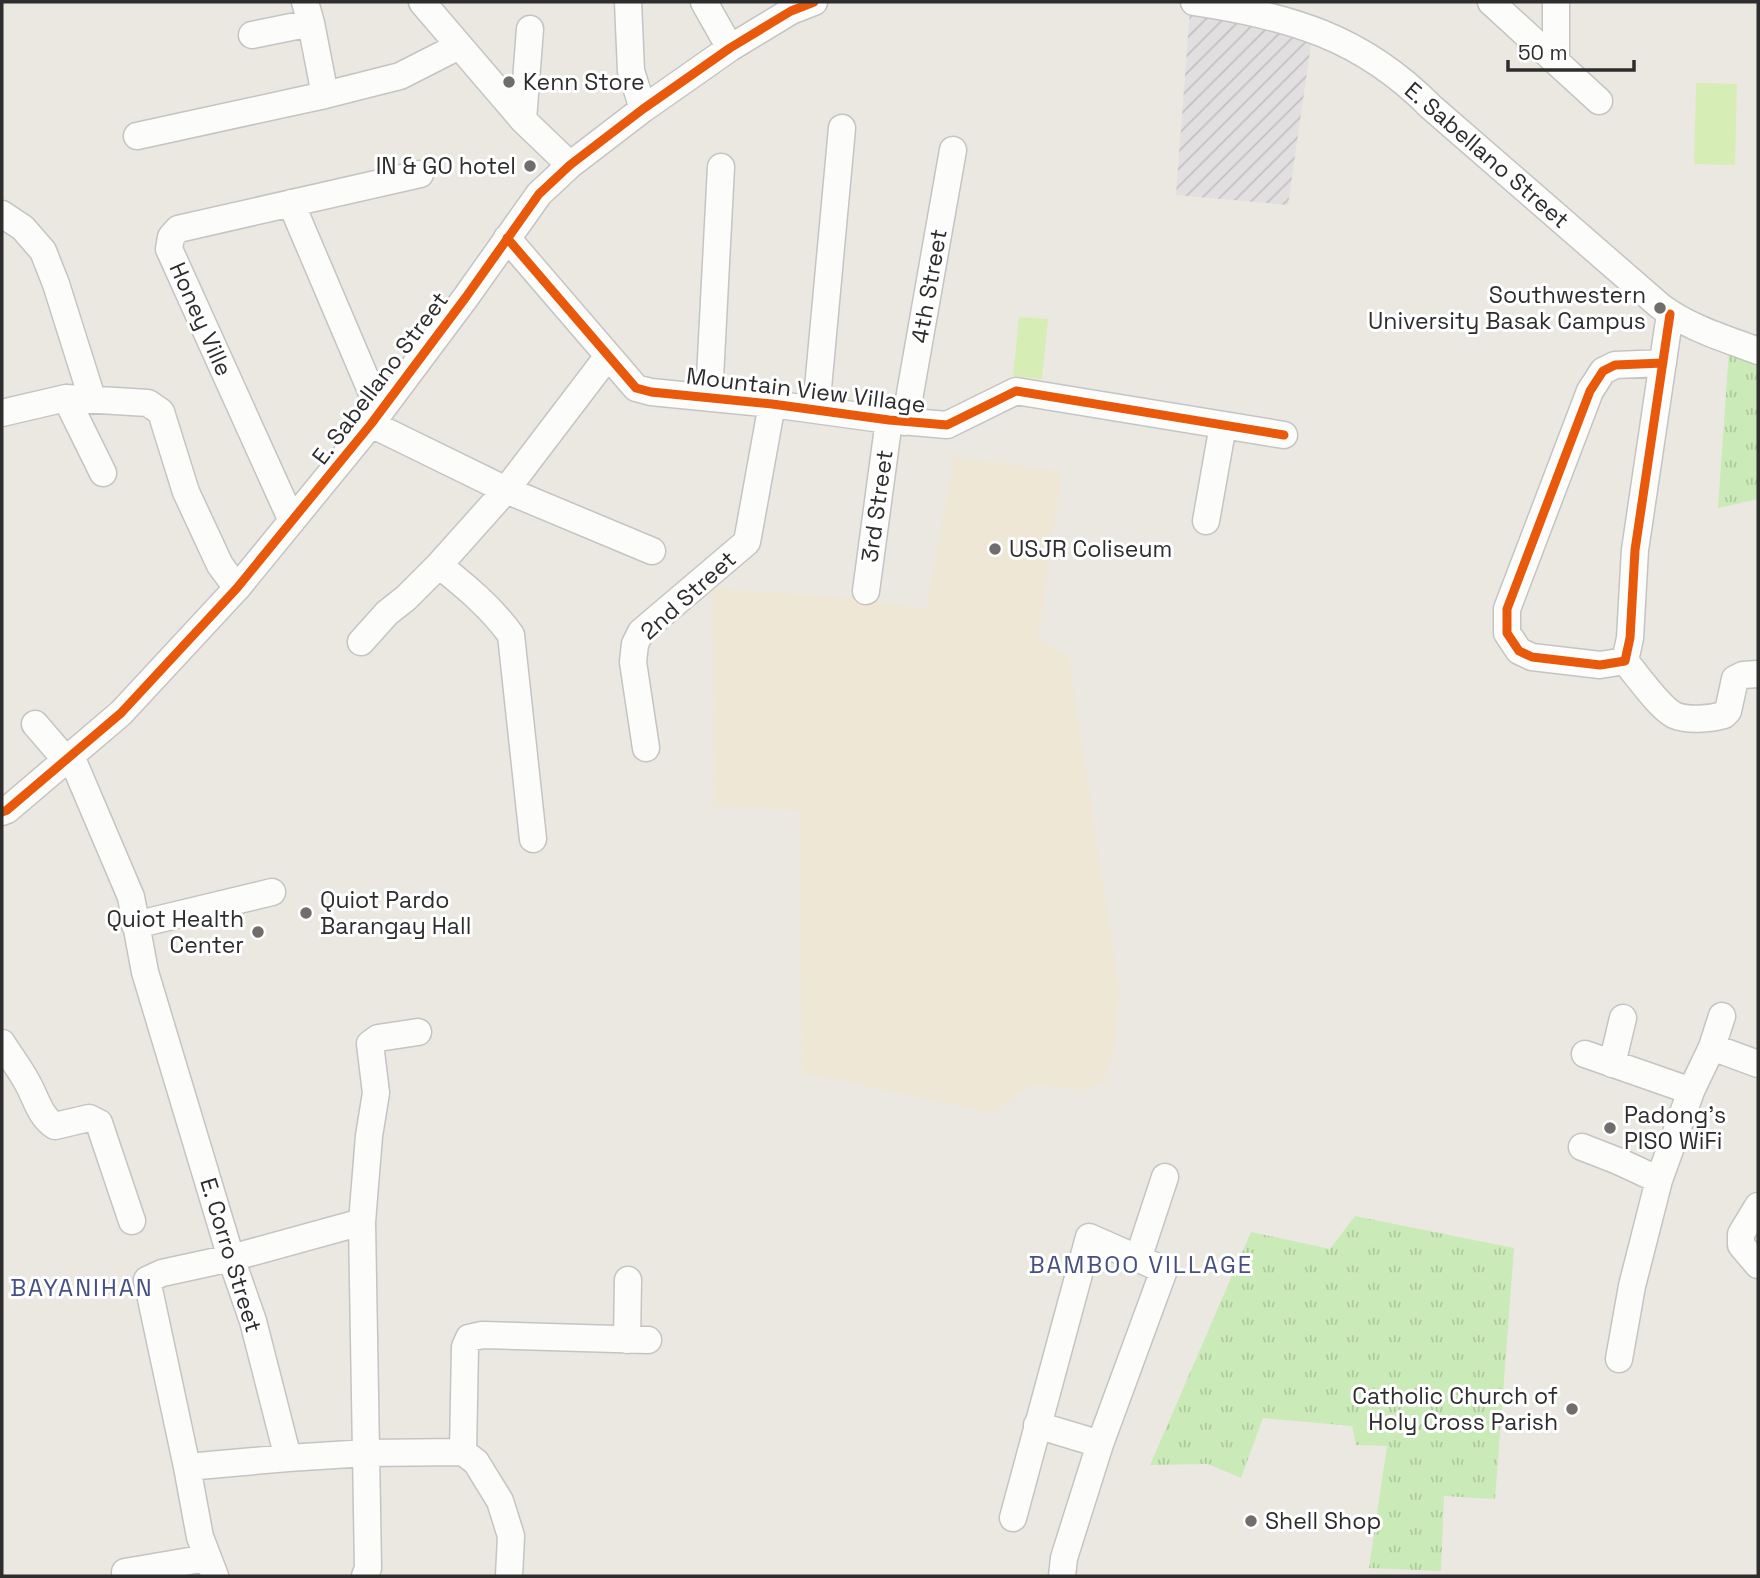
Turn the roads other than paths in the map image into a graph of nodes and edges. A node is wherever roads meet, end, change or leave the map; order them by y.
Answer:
1 (422, 2) edge
2 (628, 2) edge
3 (704, 2) edge
4 (1194, 2) edge
5 (1491, 2) edge
6 (1556, 2) edge
7 (798, 5) edge
8 (1271, 9) edge
9 (308, 13) edge
10 (530, 29) dead end
11 (252, 35) dead end
12 (459, 46) junction
13 (730, 48) junction
14 (1556, 61) junction
15 (325, 95) junction
16 (1599, 101) dead end
17 (643, 109) junction
18 (523, 120) junction
19 (842, 128) dead end
20 (137, 136) dead end
21 (953, 150) dead end
22 (570, 165) junction
23 (721, 167) dead end
24 (420, 174) dead end
25 (291, 204) junction
26 (2, 214) edge
27 (507, 238) junction
28 (1670, 314) junction
29 (1758, 351) edge
30 (608, 356) junction
31 (1663, 363) junction
32 (709, 397) junction
33 (66, 398) junction
34 (92, 398) junction
35 (772, 404) junction
36 (816, 410) junction
37 (2, 413) edge
38 (376, 418) junction
39 (897, 421) junction
40 (1223, 425) junction
41 (1284, 435) dead end
42 (103, 473) dead end
43 (506, 490) junction
44 (292, 521) junction
45 (1206, 521) dead end
46 (652, 551) dead end
47 (439, 565) junction
48 (237, 588) junction
49 (866, 592) dead end
50 (361, 642) dead end
51 (1625, 662) junction
52 (1758, 674) edge
53 (35, 724) dead end
54 (646, 748) dead end
55 (69, 758) junction
56 (2, 812) edge
57 (533, 839) dead end
58 (272, 892) dead end
59 (135, 925) junction
60 (1722, 1016) dead end
61 (1623, 1018) dead end
62 (418, 1032) dead end
63 (2, 1043) edge
64 (1712, 1047) junction
65 (1585, 1054) dead end
66 (1758, 1063) edge
67 (1612, 1064) junction
68 (10, 1070) edge
69 (1691, 1091) junction
70 (1582, 1147) dead end
71 (1165, 1177) dead end
72 (1659, 1180) junction
73 (1758, 1206) edge
74 (132, 1221) dead end
75 (362, 1222) junction
76 (231, 1258) junction
77 (1138, 1259) junction
78 (1758, 1265) edge
79 (628, 1280) dead end
80 (1619, 1359) dead end
81 (1037, 1424) junction
82 (1100, 1444) junction
83 (463, 1452) junction
84 (366, 1453) junction
85 (288, 1458) junction
86 (187, 1467) junction
87 (1013, 1517) dead end
88 (211, 1567) edge
89 (125, 1572) dead end
90 (365, 1576) edge
91 (509, 1576) edge
92 (1062, 1576) edge

1 - 12 street
2 - 17 street
3 - 13 street
4 - 8 street, E. Sabellano Street
5 - 14 street
6 - 14 street
7 - 13 street, E. Sabellano Street
8 - 28 street, E. Sabellano Street
9 - 11 street
9 - 15 street
10 - 18 street
12 - 15 street
12 - 18 street
13 - 17 street, E. Sabellano Street
14 - 16 street
15 - 20 street
17 - 22 street, E. Sabellano Street
18 - 22 street
19 - 36 street
21 - 39 street, 4th Street
22 - 27 street, E. Sabellano Street
23 - 32 street
24 - 25 street, Honey Ville
25 - 38 street
25 - 44 street, Honey Ville
26 - 34 street
27 - 30 street, Mountain View Village
27 - 38 street, E. Sabellano Street
28 - 29 street, E. Sabellano Street
28 - 31 street
30 - 32 street, Mountain View Village
30 - 43 street
31 - 51 street
31 - 51 street
32 - 35 street, Mountain View Village
33 - 34 street
33 - 37 street
33 - 42 street
34 - 48 street
35 - 36 street, Mountain View Village
35 - 54 street, 2nd Street
36 - 39 street, Mountain View Village
38 - 43 street
38 - 44 street, E. Sabellano Street
39 - 40 street, Mountain View Village
39 - 49 street, 3rd Street
40 - 41 street, Mountain View Village
40 - 45 street
43 - 46 street
43 - 47 street
44 - 48 street, E. Sabellano Street
47 - 50 street
47 - 57 street
48 - 55 street, E. Sabellano Street
51 - 52 street
53 - 55 street, E. Corro Street
55 - 56 street, E. Sabellano Street
55 - 59 street, E. Corro Street
58 - 59 street
59 - 76 street, E. Corro Street
60 - 64 street
61 - 67 street
62 - 75 street
63 - 68 street
64 - 66 street
64 - 69 street
65 - 67 street
67 - 69 street
68 - 74 street
69 - 72 street
70 - 72 street
71 - 77 street
72 - 80 street
73 - 78 street
75 - 76 street
75 - 84 street
76 - 85 street, E. Corro Street
76 - 86 street
77 - 81 street
77 - 82 street
79 - 83 street
81 - 82 street
81 - 87 street
82 - 92 street
83 - 84 street
83 - 91 street
84 - 85 street
84 - 90 street
85 - 86 street
86 - 88 street
88 - 89 street

